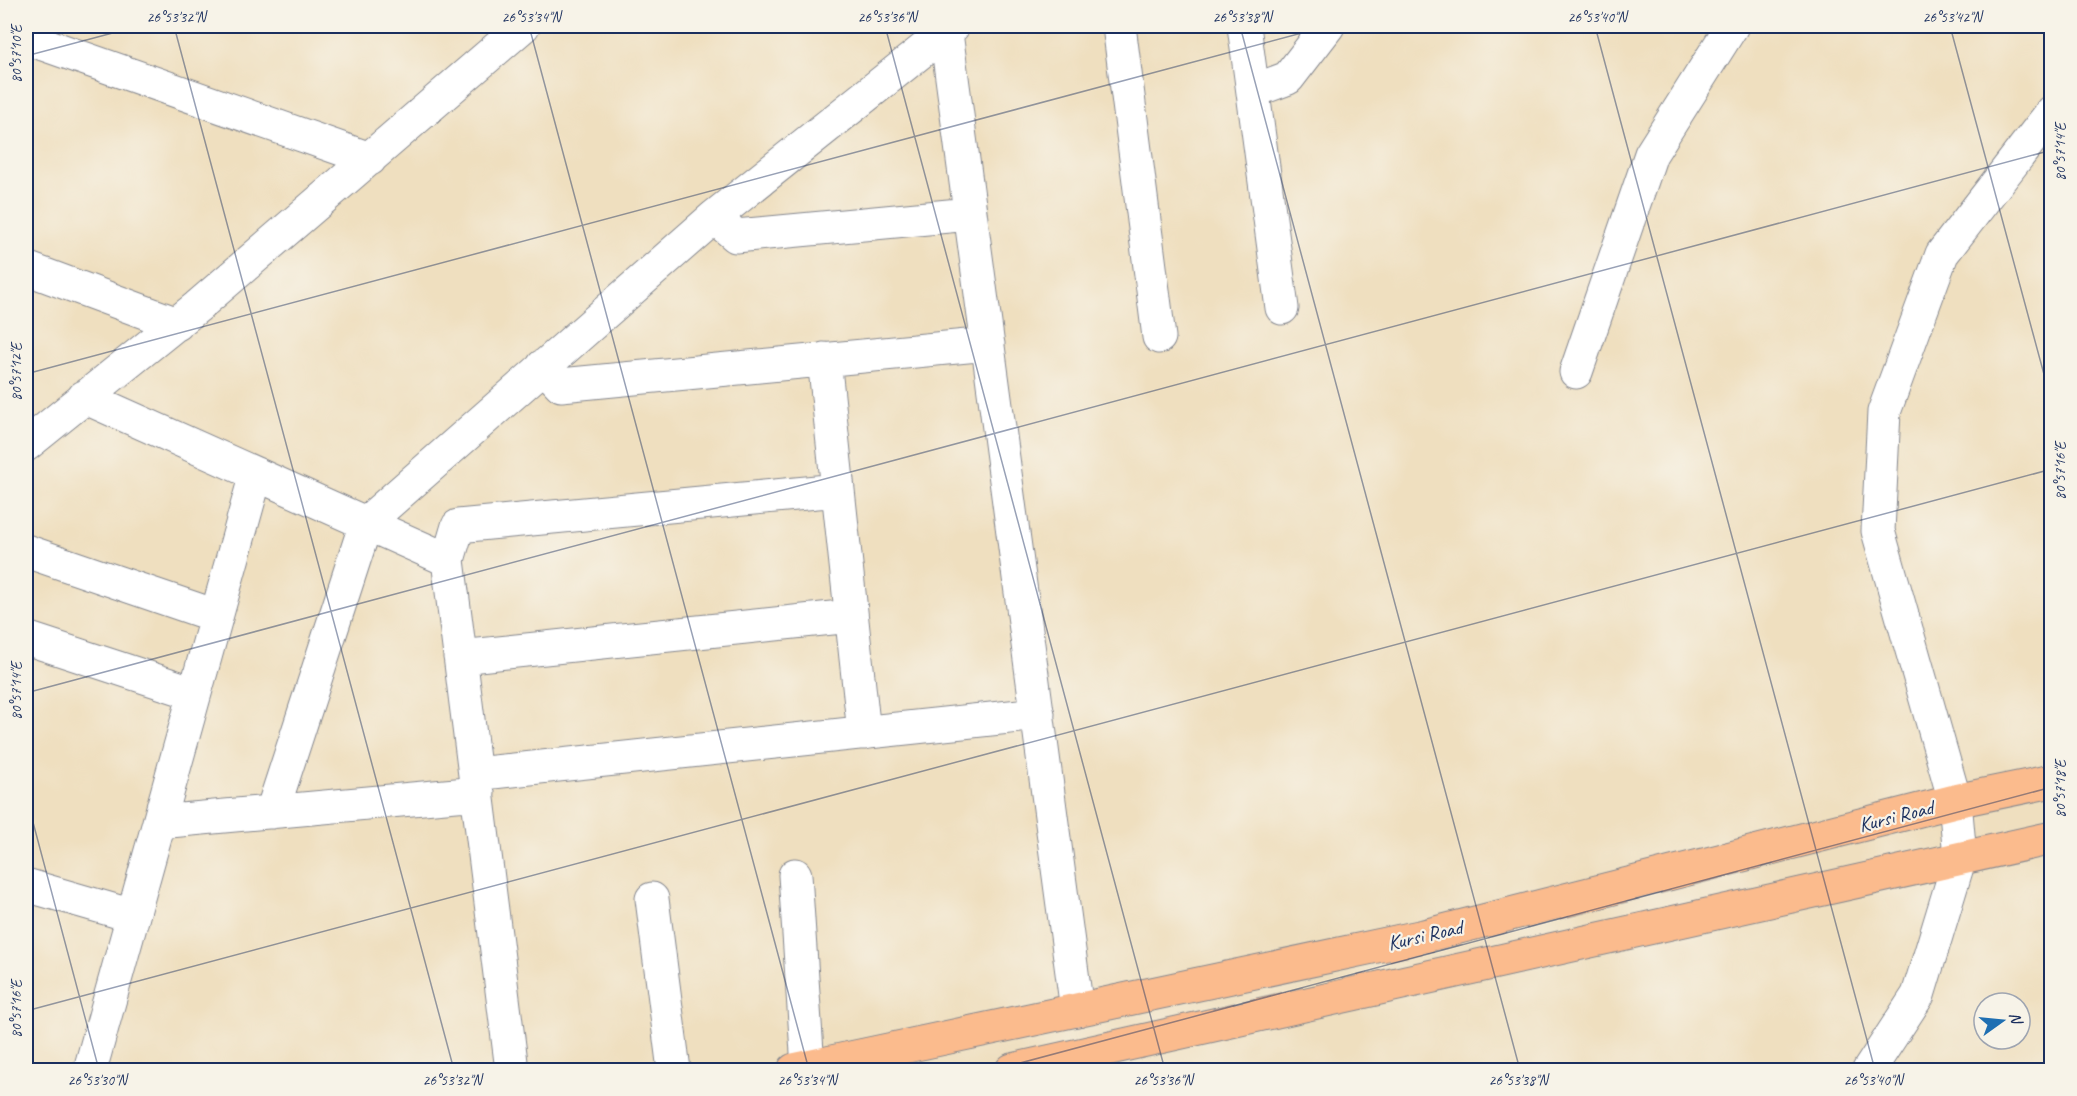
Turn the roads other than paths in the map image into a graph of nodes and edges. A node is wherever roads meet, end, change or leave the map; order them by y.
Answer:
1 (523, 26) edge
2 (1119, 26) edge
3 (1244, 26) edge
4 (1328, 26) edge
5 (1732, 26) edge
6 (949, 29) edge
7 (26, 38) edge
8 (1253, 91) junction
9 (2052, 112) edge
10 (370, 159) junction
11 (970, 214) junction
12 (714, 217) junction
13 (26, 268) edge
14 (1282, 308) dead end
15 (177, 324) junction
16 (1159, 337) dead end
17 (988, 344) junction
18 (824, 359) junction
19 (543, 366) junction
20 (1576, 372) dead end
21 (84, 398) junction
22 (26, 445) edge
23 (256, 474) junction
24 (838, 490) junction
25 (366, 523) junction
26 (26, 551) edge
27 (448, 560) junction
28 (216, 616) junction
29 (851, 616) junction
30 (26, 638) edge
31 (460, 657) junction
32 (194, 693) junction
33 (1038, 714) junction
34 (864, 733) junction
35 (2052, 781) edge
36 (476, 784) junction
37 (1955, 801) junction
38 (272, 812) junction
39 (159, 822) junction
40 (2052, 837) edge
41 (1960, 857) junction
42 (795, 875) dead end
43 (26, 885) edge
44 (652, 899) dead end
45 (133, 916) junction
46 (1077, 1010) junction
47 (1031, 1068) edge
48 (801, 1069) edge
49 (1871, 1070) edge
50 (90, 1071) edge
51 (512, 1071) edge
52 (674, 1071) edge

1 - 10 street
2 - 16 street
3 - 8 street
4 - 8 street
5 - 20 street
6 - 11 street
6 - 12 street
7 - 10 street
8 - 14 street
9 - 37 street
10 - 15 street
11 - 12 street
11 - 17 street
12 - 19 street
13 - 15 street
15 - 21 street
17 - 18 street
17 - 33 street
18 - 19 street
18 - 24 street
19 - 25 street
21 - 22 street
21 - 23 street
23 - 25 street
23 - 28 street
24 - 27 street
24 - 29 street
25 - 27 street
25 - 38 street
26 - 28 street
27 - 31 street
28 - 32 street
29 - 31 street
29 - 34 street
30 - 32 street
31 - 36 street
32 - 39 street
33 - 34 street
33 - 46 street
34 - 36 street
35 - 37 main road, Kursi Road
36 - 38 street
36 - 51 street
37 - 41 street
37 - 46 main road, Kursi Road
38 - 39 street
39 - 45 street
40 - 41 main road, Kursi Road
41 - 47 main road, Kursi Road
41 - 49 street
42 - 48 street
43 - 45 street
44 - 52 street
45 - 50 street
46 - 48 main road, Kursi Road

